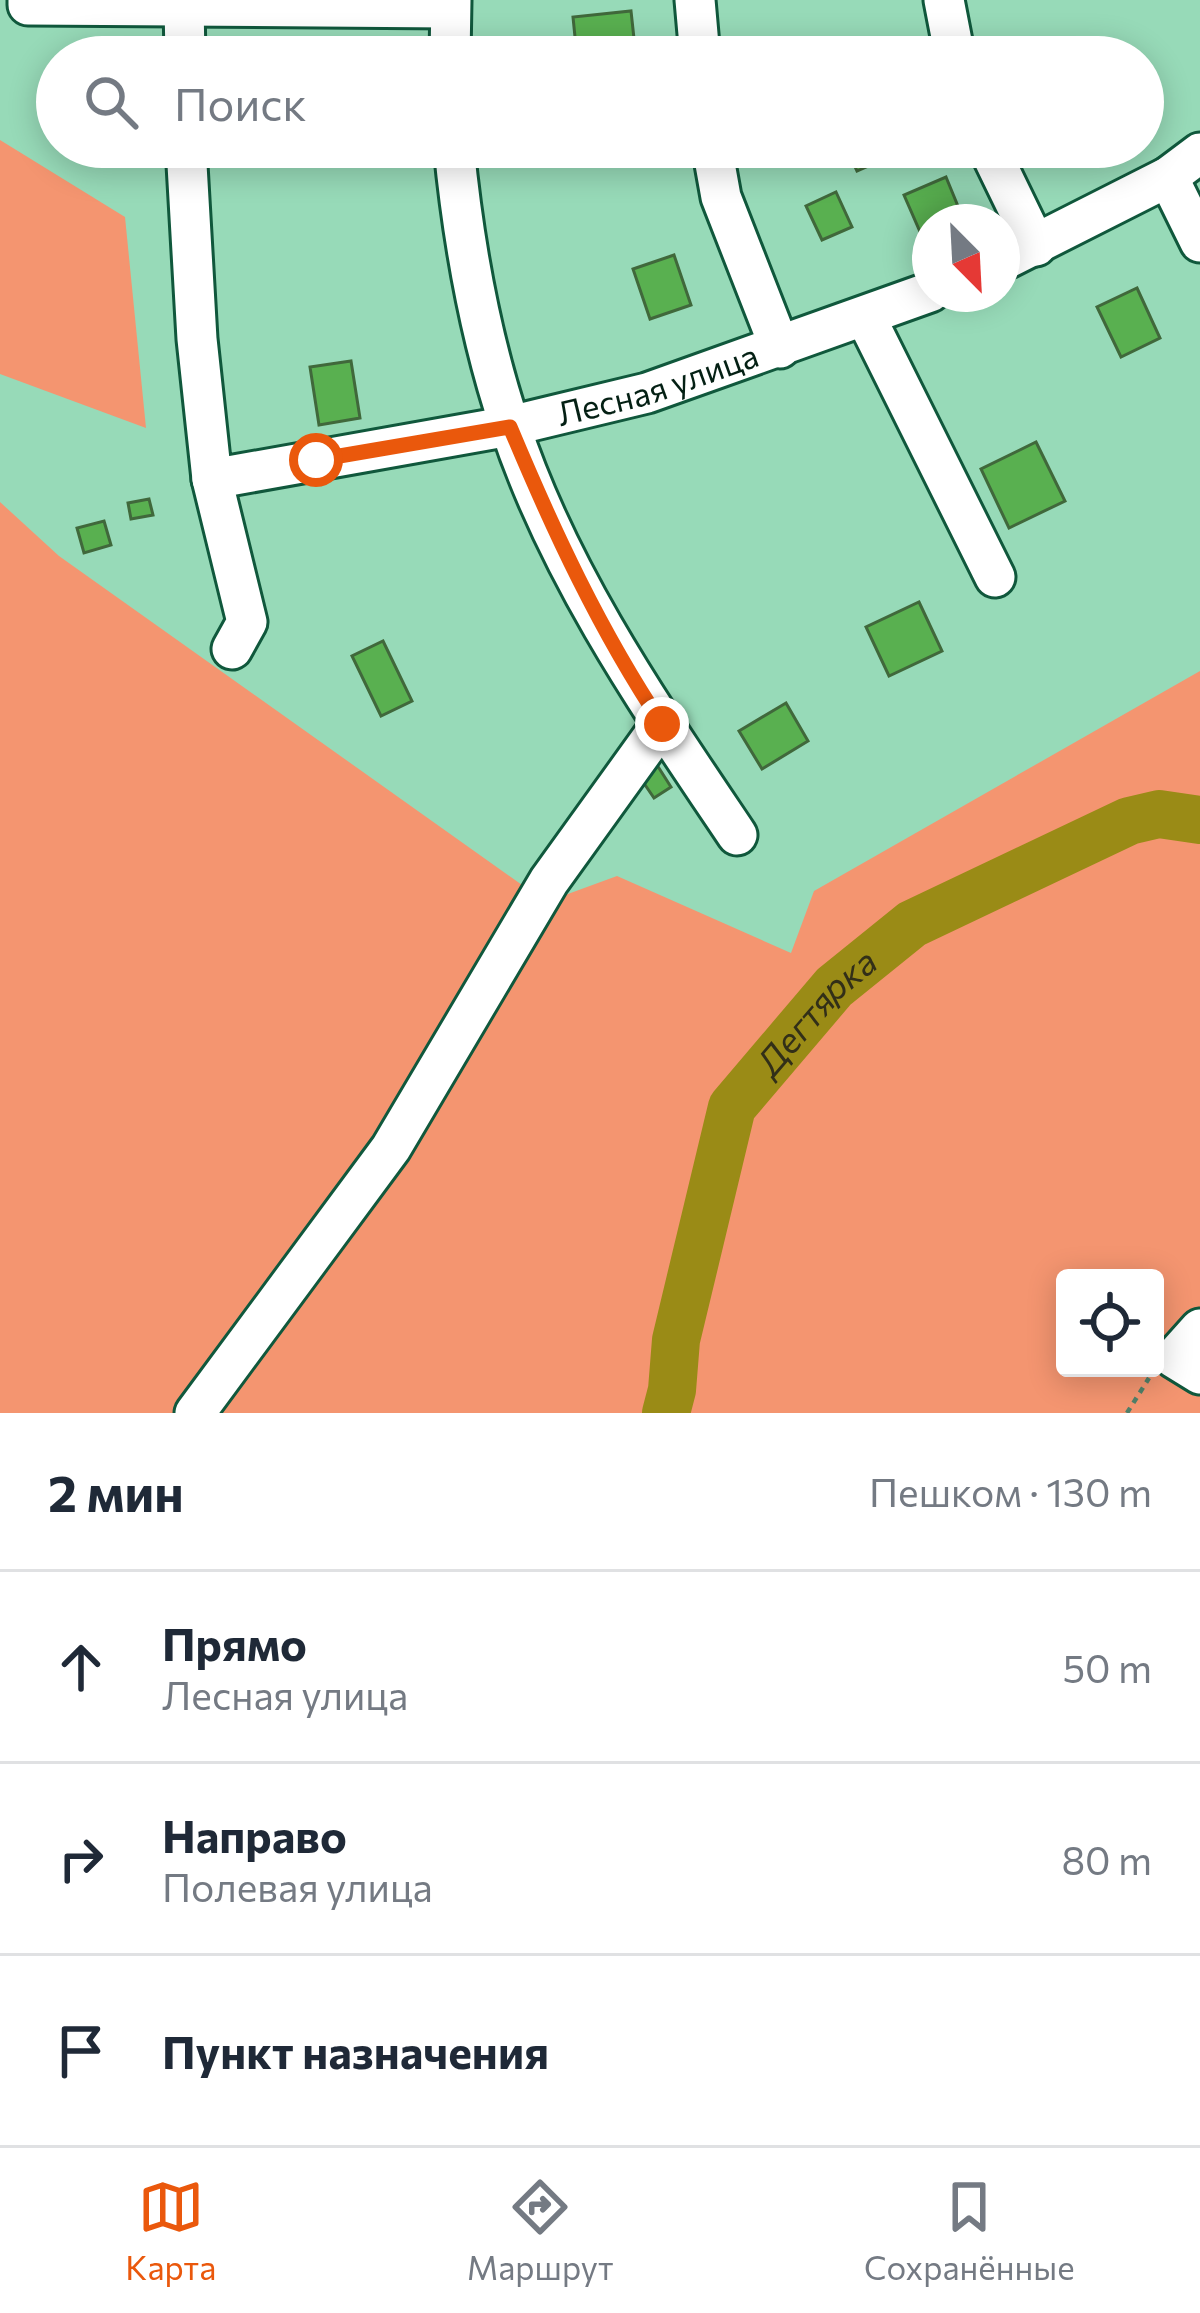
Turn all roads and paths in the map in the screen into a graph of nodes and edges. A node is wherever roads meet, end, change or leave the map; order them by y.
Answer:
1 (28, 0) edge
2 (695, 0) edge
3 (944, 0) edge
4 (184, 4) junction
5 (451, 4) edge
6 (185, 36) edge
7 (451, 36) edge
8 (698, 36) edge
9 (951, 36) edge
10 (1200, 153) edge
11 (187, 168) edge
12 (456, 168) edge
13 (716, 168) edge
14 (994, 168) edge
15 (1168, 177) junction
16 (1005, 204) edge
17 (1200, 242) edge
18 (1020, 253) edge
19 (912, 299) edge
20 (866, 318) junction
21 (780, 348) junction
22 (510, 427) junction
23 (212, 479) junction
24 (995, 577) dead end
25 (232, 650) dead end
26 (662, 724) junction
27 (737, 835) dead end
28 (1200, 1329) edge
29 (1200, 1374) edge
30 (195, 1413) edge

1 - 4 street
2 - 8 street
3 - 9 street
4 - 5 street
4 - 6 street
5 - 7 street
10 - 15 street
11 - 23 street
12 - 22 street
13 - 21 street
14 - 16 street
15 - 17 street
15 - 18 street
19 - 20 street, Лесная улица
20 - 21 street, Лесная улица
20 - 24 street
21 - 22 street, Лесная улица
22 - 23 street, Лесная улица
22 - 26 street
23 - 25 street
26 - 27 street
26 - 30 street
28 - 29 street

